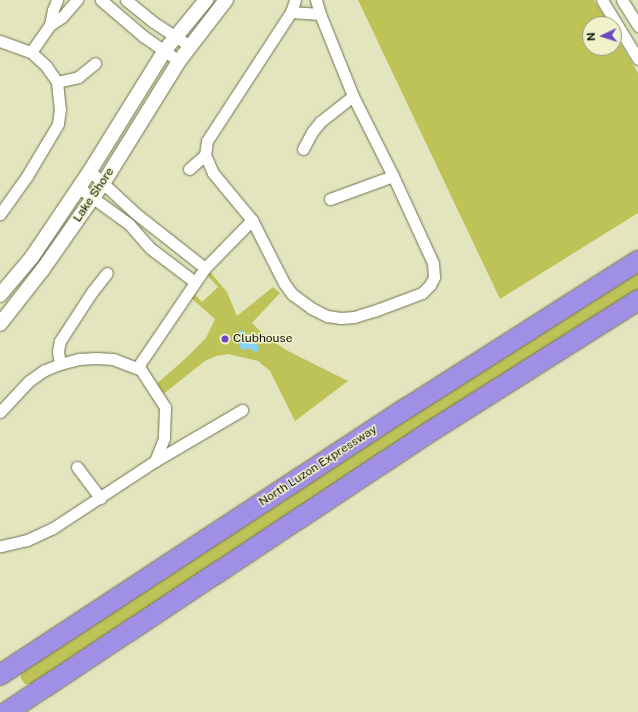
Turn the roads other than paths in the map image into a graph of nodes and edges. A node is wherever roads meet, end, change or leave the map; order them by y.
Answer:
1 (57, 0) edge
2 (77, 0) edge
3 (101, 0) edge
4 (126, 0) edge
5 (206, 0) edge
6 (226, 0) edge
7 (296, 0) edge
8 (316, 0) edge
9 (602, 0) edge
10 (622, 0) edge
11 (291, 12) junction
12 (320, 14) junction
13 (50, 25) junction
14 (638, 26) edge
15 (175, 36) junction
16 (0, 41) edge
17 (190, 46) junction
18 (165, 50) junction
19 (31, 52) junction
20 (638, 59) edge
21 (179, 61) junction
22 (95, 63) dead end
23 (56, 82) junction
24 (353, 96) junction
25 (303, 149) dead end
26 (205, 155) junction
27 (189, 169) dead end
28 (90, 171) junction
29 (394, 176) junction
30 (104, 182) junction
31 (78, 187) junction
32 (93, 196) junction
33 (330, 199) dead end
34 (0, 214) edge
35 (137, 214) junction
36 (252, 220) junction
37 (129, 224) junction
38 (638, 262) edge
39 (205, 268) junction
40 (107, 274) dead end
41 (195, 282) junction
42 (0, 295) edge
43 (638, 300) edge
44 (0, 324) edge
45 (60, 364) junction
46 (137, 368) junction
47 (242, 410) dead end
48 (0, 412) edge
49 (155, 461) junction
50 (77, 467) dead end
51 (100, 498) junction
52 (0, 546) edge
53 (0, 675) edge
54 (7, 712) edge

1 - 13 street
2 - 13 street
3 - 18 street
4 - 15 street
5 - 15 street, Lake Shore
6 - 17 street, Lake Shore
7 - 11 street
8 - 12 street
9 - 20 street
10 - 14 street
11 - 12 street
11 - 26 street
12 - 24 street
13 - 19 street
15 - 17 street
15 - 18 street, Lake Shore
16 - 19 street
17 - 21 street, Lake Shore
18 - 21 street
18 - 28 street, Lake Shore
19 - 23 street
21 - 30 street, Lake Shore
22 - 23 street
23 - 34 street
24 - 25 street
24 - 29 street
26 - 27 street
26 - 36 street
28 - 30 street
28 - 31 street, Lake Shore
29 - 33 street
29 - 36 street
30 - 32 street, Lake Shore
30 - 35 street
31 - 32 street
31 - 42 street, Lake Shore
32 - 37 street
32 - 44 street, Lake Shore
35 - 37 street
35 - 39 street
36 - 39 street
37 - 41 street
38 - 53 highway, North Luzon Expressway
39 - 41 street
40 - 45 street
41 - 46 street
43 - 54 highway
45 - 46 street
45 - 48 street
46 - 49 street
47 - 49 street
49 - 51 street
50 - 51 street
51 - 52 street

